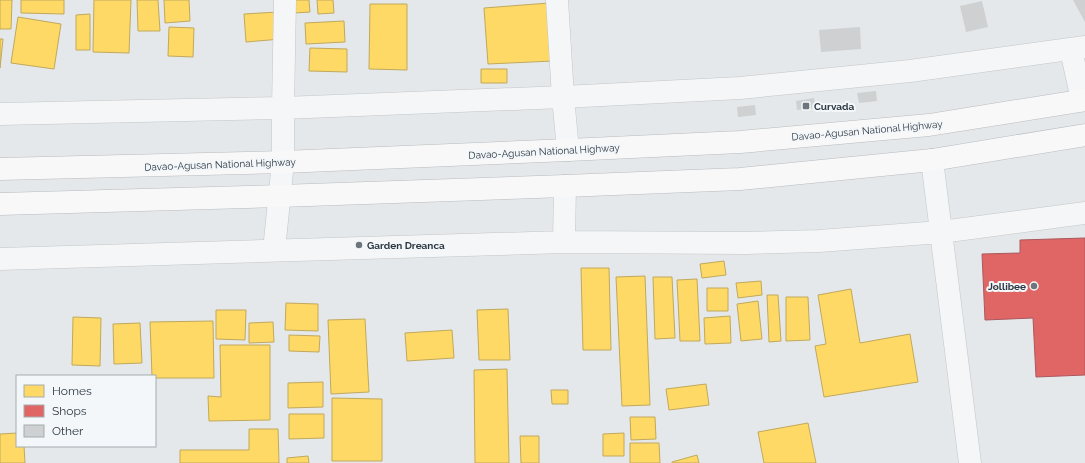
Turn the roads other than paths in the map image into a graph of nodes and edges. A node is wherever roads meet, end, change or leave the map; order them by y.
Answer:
1 (285, 0) edge
2 (557, 0) edge
3 (1078, 48) edge
4 (563, 97) junction
5 (1084, 100) edge
6 (283, 108) junction
7 (0, 114) edge
8 (1085, 135) edge
9 (568, 150) junction
10 (932, 160) junction
11 (283, 162) junction
12 (0, 170) edge
13 (566, 186) junction
14 (280, 196) junction
15 (0, 204) edge
16 (1085, 213) edge
17 (941, 232) junction
18 (564, 242) junction
19 (274, 250) junction
20 (0, 258) edge
21 (970, 463) edge

1 - 6 street
2 - 4 street
3 - 4 street
3 - 5 street
4 - 6 street
4 - 9 street
5 - 9 highway, Davao-Agusan National Highway
6 - 7 street
6 - 11 street
8 - 10 highway
9 - 11 highway, Davao-Agusan National Highway
10 - 13 highway
10 - 17 street
11 - 12 highway, Davao-Agusan National Highway
11 - 14 street
13 - 14 highway
13 - 18 street
14 - 15 highway
14 - 19 street
16 - 17 street
17 - 18 street
17 - 21 street
18 - 19 street
19 - 20 street

